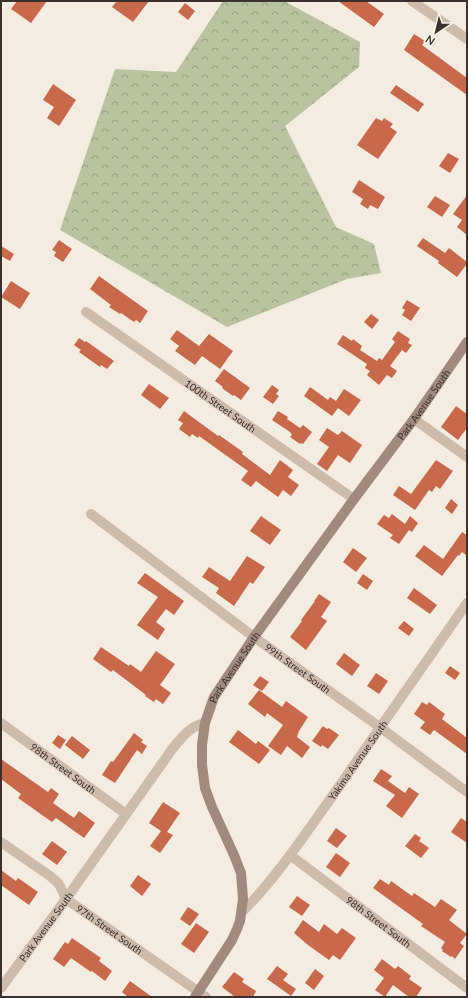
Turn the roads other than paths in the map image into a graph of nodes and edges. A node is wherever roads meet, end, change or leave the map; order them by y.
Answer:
1 (412, 1) edge
2 (467, 39) edge
3 (86, 312) dead end
4 (467, 342) edge
5 (414, 419) junction
6 (467, 457) edge
7 (354, 499) junction
8 (91, 514) dead end
9 (467, 603) edge
10 (254, 637) junction
11 (1, 723) edge
12 (205, 723) junction
13 (381, 728) junction
14 (467, 792) edge
15 (126, 814) junction
16 (1, 842) edge
17 (290, 855) junction
18 (66, 899) junction
19 (242, 912) junction
20 (1, 988) edge
21 (467, 988) edge
22 (200, 995) edge

1 - 2 street
3 - 7 street, 100th Street South
4 - 5 main road, Park Avenue South
5 - 6 street
5 - 7 main road, Park Avenue South
7 - 10 main road, Park Avenue South
8 - 10 street, 99th Street South
9 - 13 street, Yakima Avenue South
10 - 12 main road, Park Avenue South
10 - 13 street, 99th Street South
11 - 15 street, 98th Street South
12 - 15 street, Park Avenue South
12 - 19 main road, Yakima Avenue South
13 - 14 street, 99th Street South
13 - 17 street, Yakima Avenue South
15 - 18 street, Park Avenue South
16 - 18 street, 97th Street South
17 - 19 street, Yakima Avenue South
17 - 21 street, 98th Street South
18 - 20 street, Park Avenue South
18 - 22 street, 97th Street South
19 - 22 main road, Yakima Avenue South

